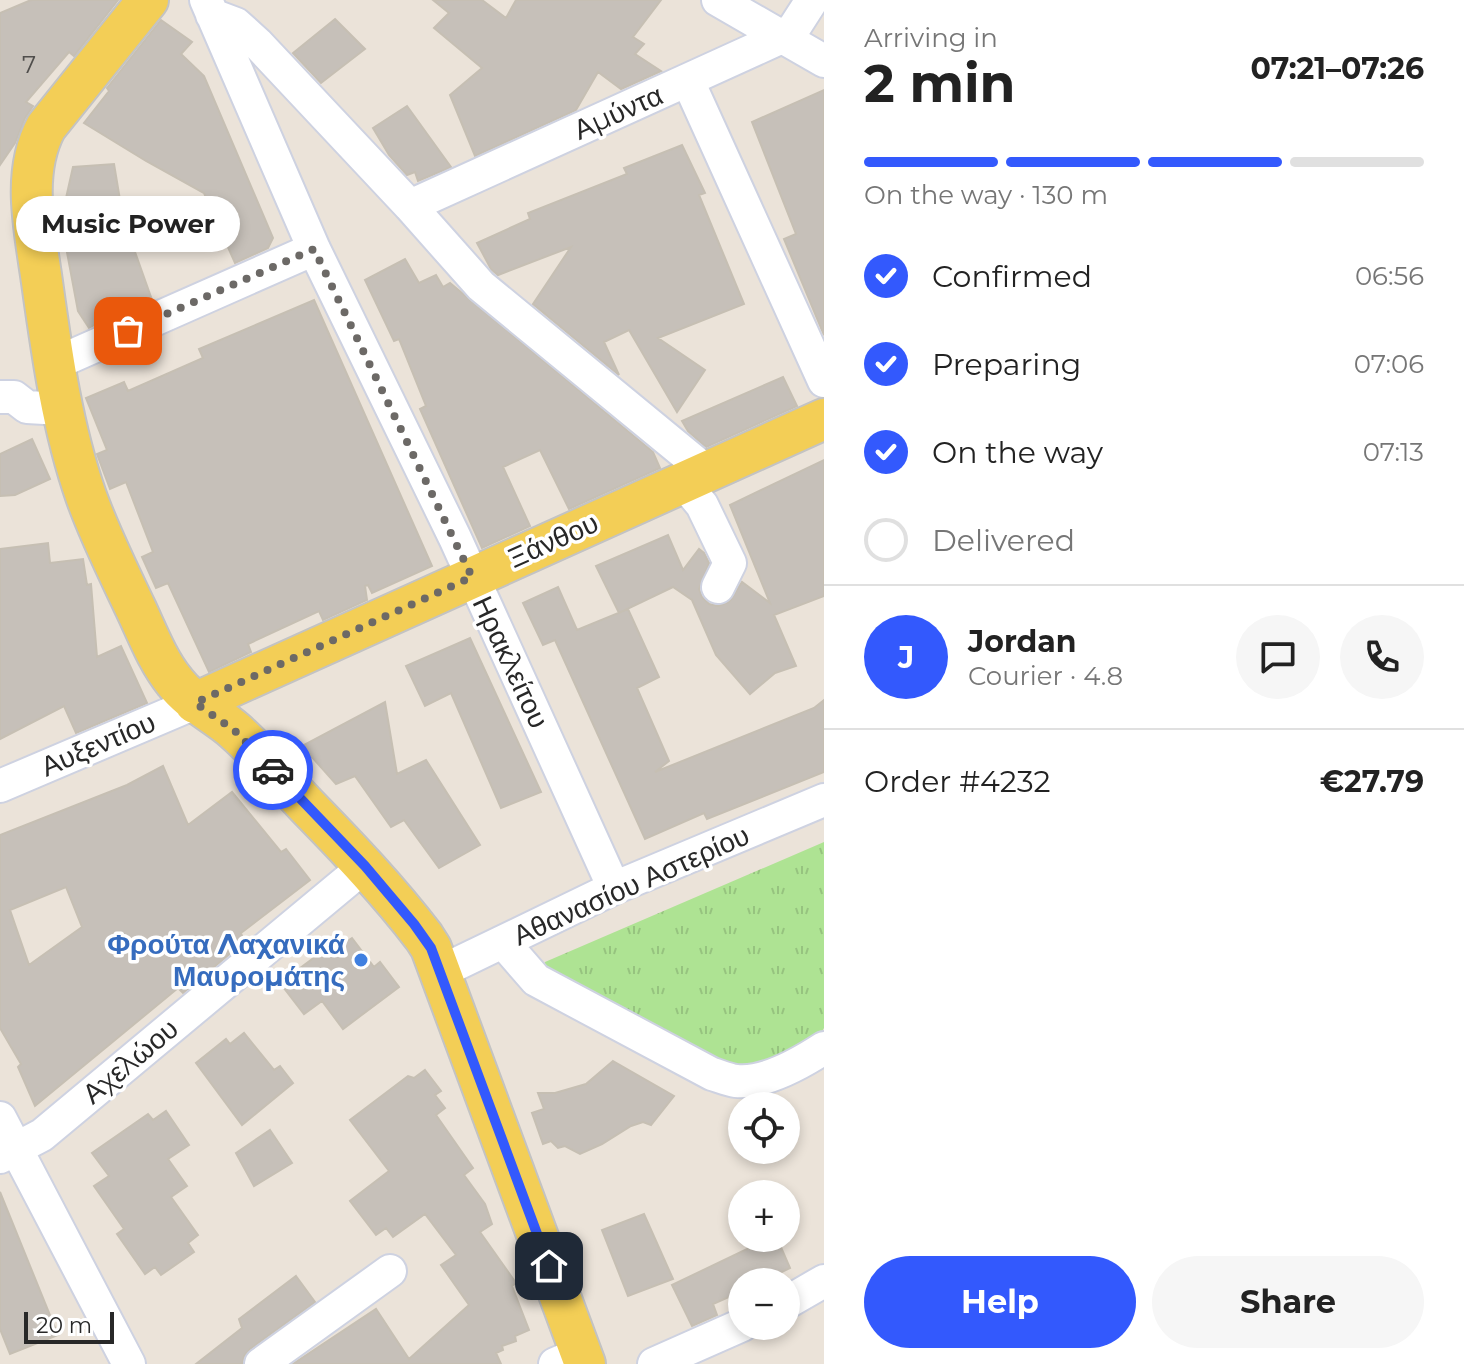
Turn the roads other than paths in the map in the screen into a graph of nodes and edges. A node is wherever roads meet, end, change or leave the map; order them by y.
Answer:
1 (148, 0) edge
2 (718, 0) edge
3 (812, 0) edge
4 (209, 8) edge
5 (782, 37) junction
6 (824, 61) edge
7 (688, 81) junction
8 (410, 206) junction
9 (314, 249) junction
10 (54, 364) junction
11 (824, 381) edge
12 (1, 397) edge
13 (62, 409) junction
14 (824, 419) edge
15 (694, 476) junction
16 (472, 577) junction
17 (718, 587) dead end
18 (195, 703) junction
19 (0, 786) edge
20 (824, 800) edge
21 (365, 866) junction
22 (614, 888) junction
23 (503, 942) junction
24 (440, 972) junction
25 (824, 1048) edge
26 (0, 1118) edge
27 (8, 1153) edge
28 (390, 1271) dead end
29 (824, 1281) edge
30 (800, 1295) edge
31 (728, 1331) edge
32 (574, 1360) edge
33 (129, 1364) edge
34 (261, 1364) edge
35 (654, 1364) edge

1 - 10 main road
2 - 5 street
3 - 5 street, Αμύντα
4 - 8 street
4 - 9 street, Ηρακλείτου
5 - 6 street
5 - 7 street, Αμύντα
7 - 8 street, Αμύντα
7 - 11 street
8 - 15 street
9 - 10 street
9 - 16 street, Ηρακλείτου
10 - 13 main road
12 - 13 street
13 - 18 main road
14 - 15 main road, Ξάνθου
15 - 16 main road, Ξάνθου
15 - 17 street
16 - 18 main road, Ξάνθου
16 - 22 street, Ηρακλείτου
18 - 19 street, Αυξεντίου
18 - 21 main road
20 - 22 street, Αθανασίου Αστερίου
21 - 24 main road
21 - 27 street, Αχελώου
22 - 23 street, Αθανασίου Αστερίου
23 - 24 street, Αθανασίου Αστερίου
23 - 25 street
24 - 32 main road
26 - 27 street
27 - 33 street
28 - 34 street
29 - 30 street
31 - 35 street

